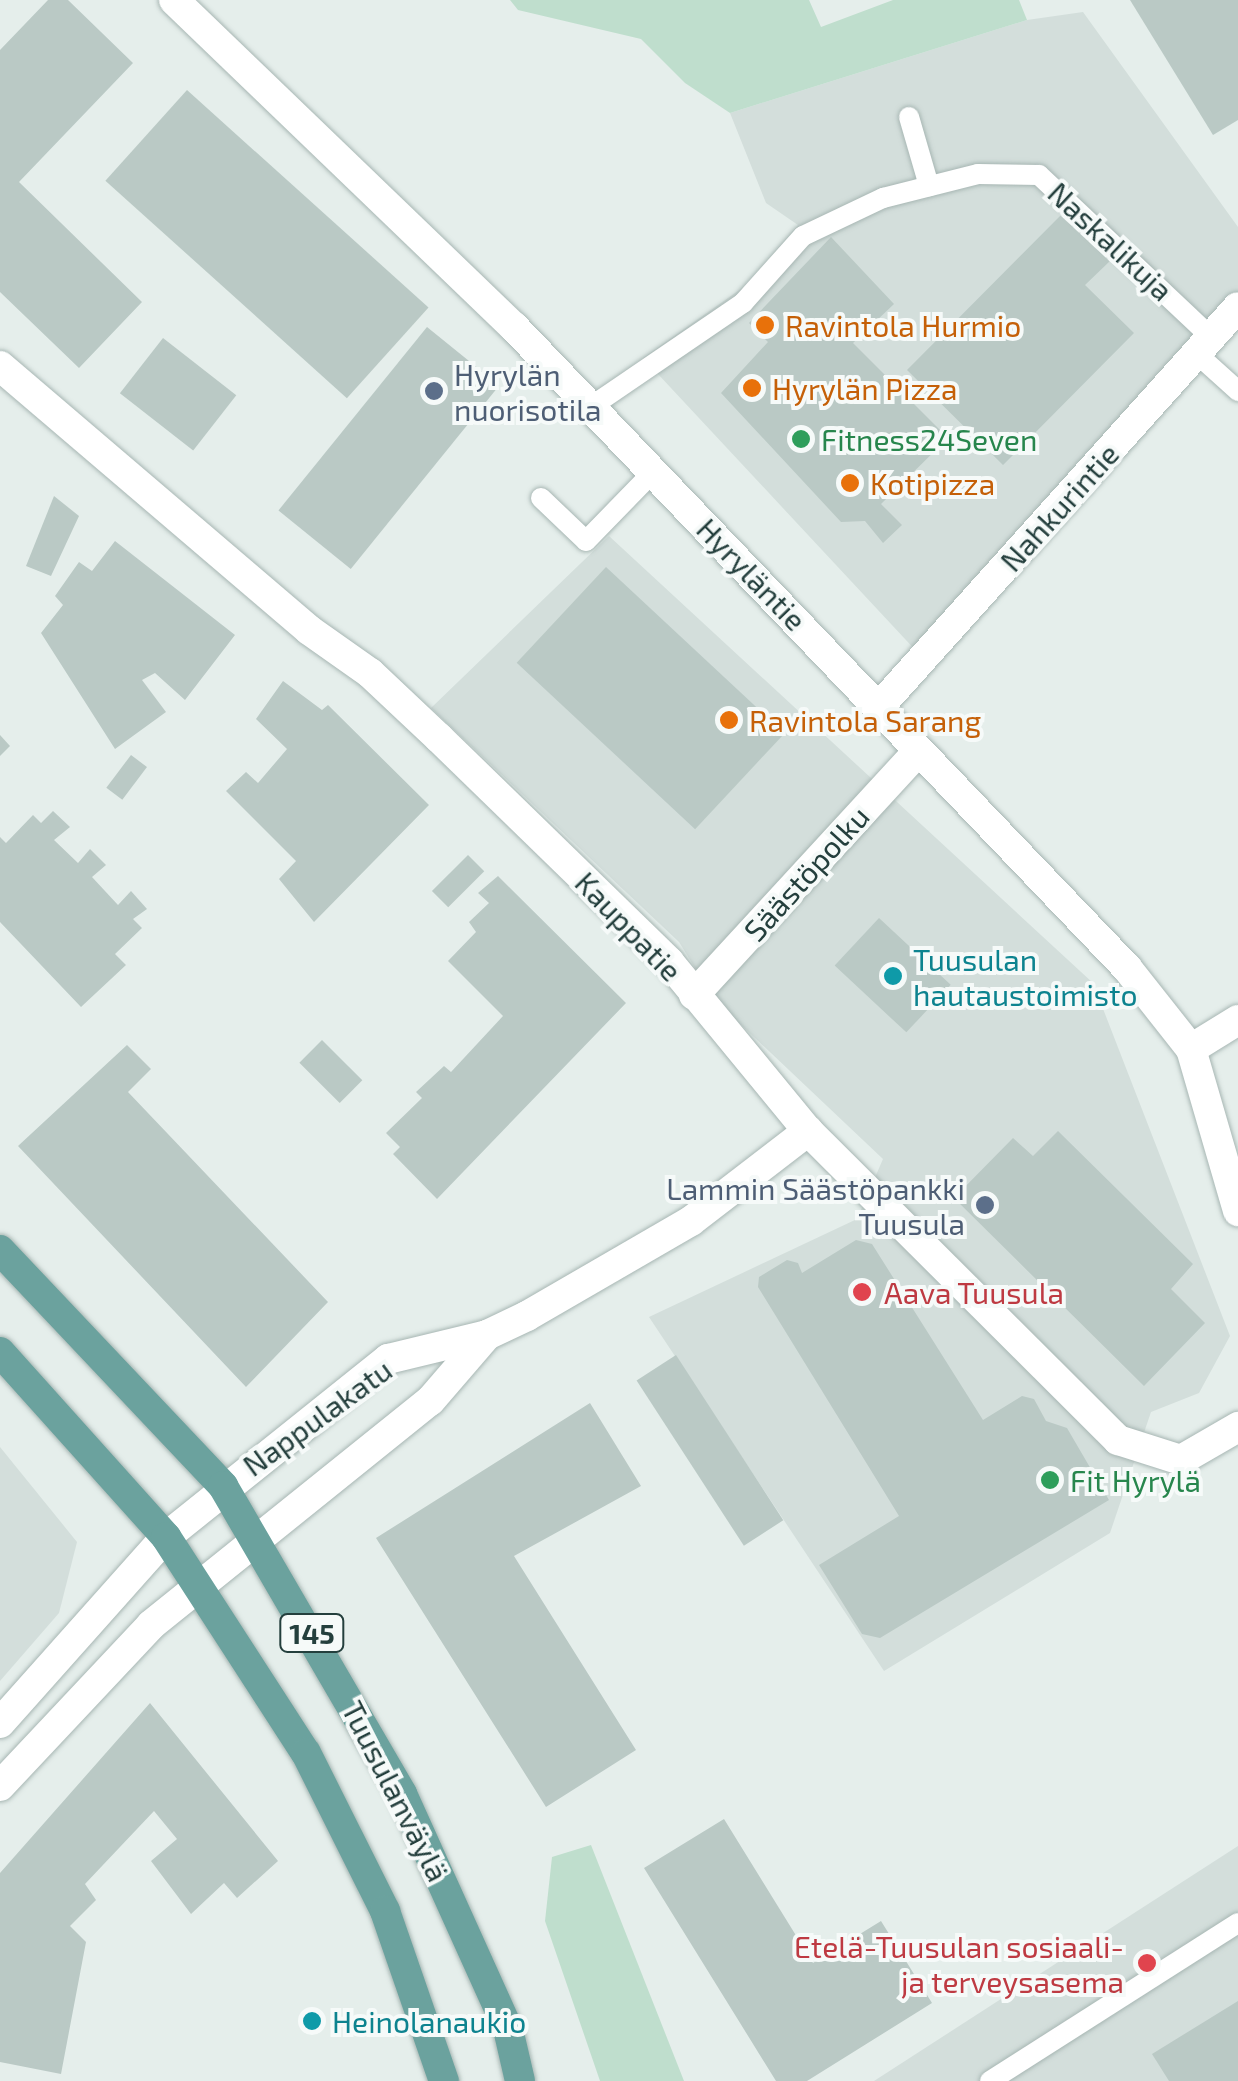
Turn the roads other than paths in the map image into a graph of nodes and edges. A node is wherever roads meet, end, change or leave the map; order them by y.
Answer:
1 (174, 0) edge
2 (909, 117) dead end
3 (929, 186) junction
4 (1238, 307) edge
5 (1204, 345) junction
6 (0, 366) edge
7 (1238, 391) edge
8 (592, 406) junction
9 (654, 471) junction
10 (541, 498) dead end
11 (879, 707) junction
12 (918, 751) junction
13 (694, 995) junction
14 (1238, 1020) edge
15 (1191, 1049) junction
16 (808, 1131) junction
17 (1238, 1210) edge
18 (0, 1250) edge
19 (487, 1335) junction
20 (0, 1352) edge
21 (1238, 1427) edge
22 (223, 1486) junction
23 (166, 1537) junction
24 (254, 1538) junction
25 (202, 1584) junction
26 (0, 1723) edge
27 (0, 1786) edge
28 (1238, 1922) edge
29 (444, 2081) edge
30 (520, 2081) edge
31 (990, 2081) edge

1 - 8 street, Hyryläntie
2 - 3 lane
3 - 5 lane, Naskalikuja
3 - 8 lane, Naskalikuja
4 - 5 street, Nahkurintie
5 - 7 lane, Naskalikuja
5 - 11 street, Nahkurintie
6 - 13 street, Kauppatie
8 - 9 street, Hyryläntie
9 - 10 lane
9 - 11 street, Hyryläntie
11 - 12 street, Hyryläntie
12 - 13 street, Säästöpolku
12 - 15 street, Hyryläntie
13 - 16 street, Kauppatie
14 - 15 street
15 - 17 street, Hyryläntie
16 - 19 street, Nappulakatu
16 - 21 street, Kauppatie
18 - 22 main road, Tuusulanväylä / 145
19 - 22 street, Nappulakatu
19 - 24 street, Nappulakatu
20 - 23 main road, 145
22 - 23 street, Nappulakatu
22 - 24 main road, Tuusulanväylä / 145
23 - 25 main road, 145
23 - 26 street, Nappulakatu
24 - 25 street, Nappulakatu
24 - 30 main road, Tuusulanväylä / 145
25 - 27 street, Nappulakatu
25 - 29 main road, 145
28 - 31 lane

